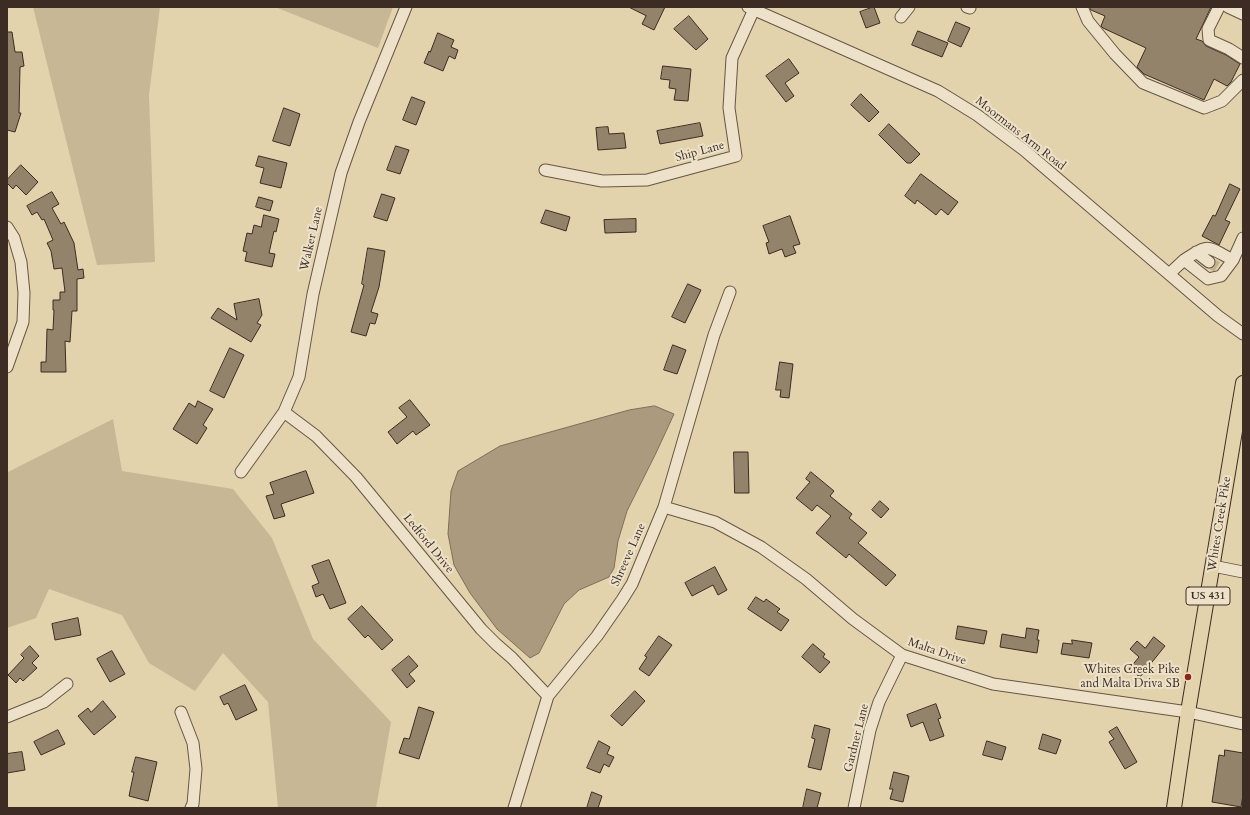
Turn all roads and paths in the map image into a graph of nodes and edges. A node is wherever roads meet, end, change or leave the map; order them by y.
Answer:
1 (406, 7) edge
2 (752, 7) edge
3 (910, 7) edge
4 (1082, 7) edge
5 (1219, 7) edge
6 (1228, 7) edge
7 (1243, 14) edge
8 (901, 17) dead end
9 (1243, 58) edge
10 (1243, 80) edge
11 (545, 170) dead end
12 (7, 227) edge
13 (1243, 238) edge
14 (1196, 252) junction
15 (1184, 260) junction
16 (1233, 260) junction
17 (1217, 267) junction
18 (1169, 274) junction
19 (730, 292) dead end
20 (1243, 334) edge
21 (7, 367) edge
22 (1243, 383) edge
23 (284, 412) junction
24 (241, 472) dead end
25 (664, 507) junction
26 (1213, 566) junction
27 (1243, 572) edge
28 (902, 655) junction
29 (67, 684) dead end
30 (548, 696) junction
31 (181, 712) dead end
32 (1188, 712) junction
33 (7, 717) edge
34 (1243, 724) edge
35 (191, 808) edge
36 (514, 808) edge
37 (854, 808) edge
38 (1174, 808) edge

1 - 23 street, Walker Lane
2 - 11 street, Ship Lane
2 - 18 street, Moormans Arm Road
3 - 8 street
4 - 10 street
5 - 9 street
6 - 7 street
12 - 21 street
13 - 16 street
14 - 15 street
14 - 16 street
14 - 17 street
15 - 17 street
15 - 18 street
16 - 17 street
18 - 20 street, Moormans Arm Road
19 - 25 street, Shreeve Lane
22 - 26 main road, Whites Creek Pike / US 431
23 - 24 street, Walker Lane
23 - 30 street, Ledford Drive
25 - 28 street, Malta Drive
25 - 30 street, Shreeve Lane
26 - 27 street
26 - 32 main road, Whites Creek Pike / US 431
28 - 32 street, Malta Drive
28 - 37 street, Gardner Lane
29 - 33 street
30 - 36 street, Shreeve Lane
31 - 35 street
32 - 34 street, Malta Drive
32 - 38 main road, Whites Creek Pike / US 431

